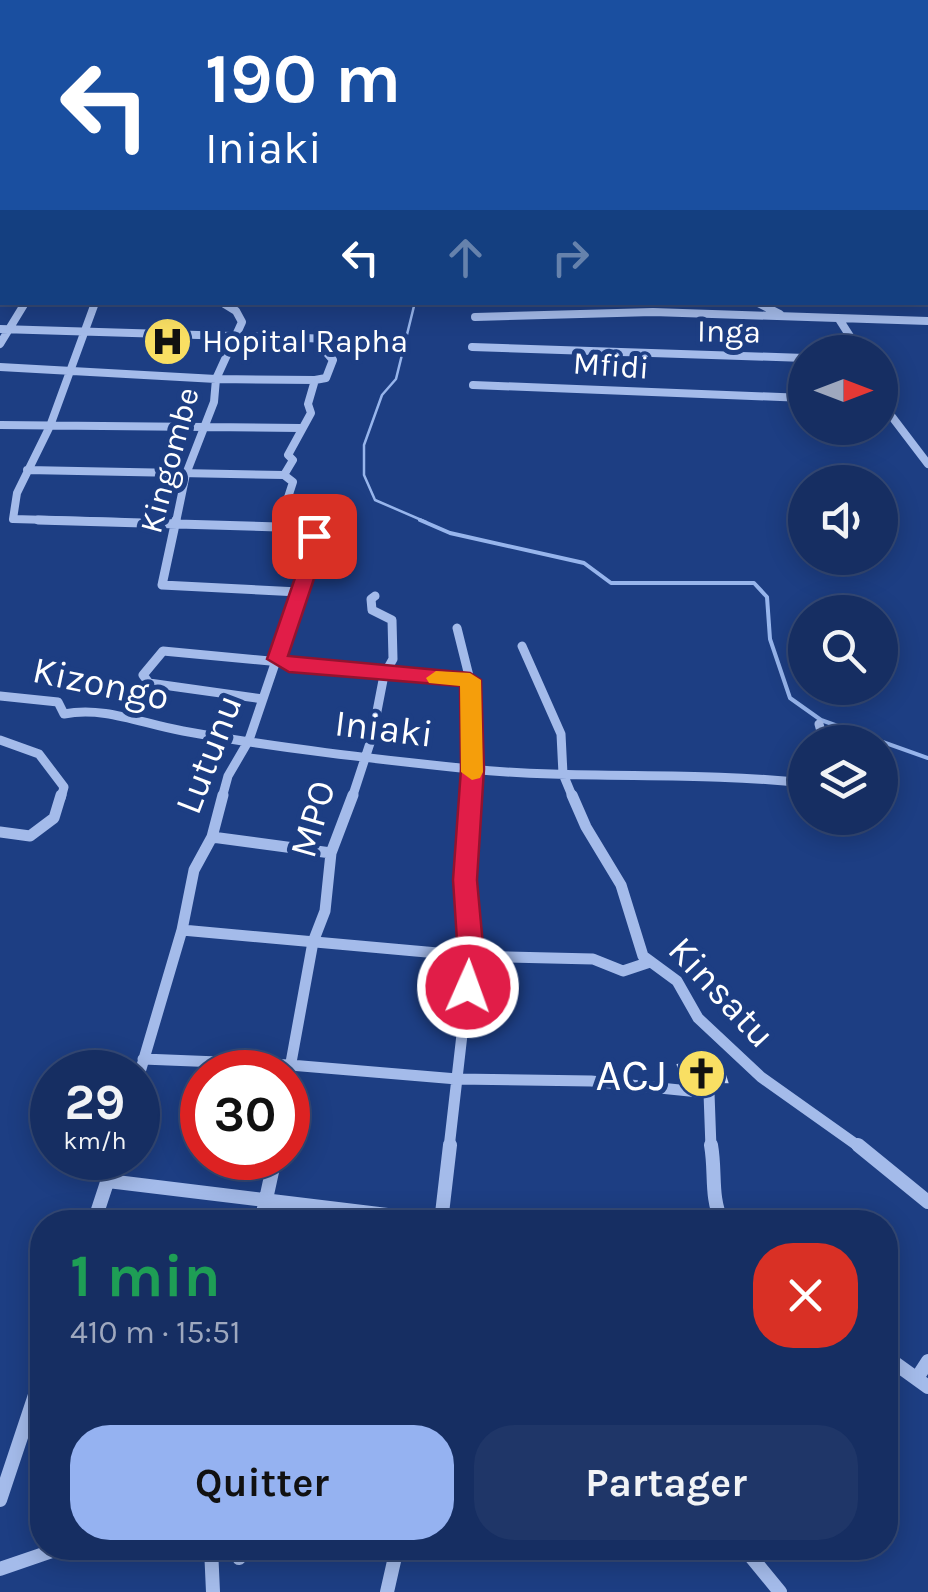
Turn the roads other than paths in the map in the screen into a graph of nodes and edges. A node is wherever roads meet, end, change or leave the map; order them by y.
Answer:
1 (24, 305) edge
2 (94, 305) edge
3 (226, 305) edge
4 (762, 305) edge
5 (474, 317) dead end
6 (790, 318) junction
7 (839, 319) junction
8 (928, 321) edge
9 (0, 329) edge
10 (11, 330) junction
11 (85, 332) junction
12 (849, 335) edge
13 (233, 337) junction
14 (0, 344) edge
15 (472, 347) dead end
16 (788, 357) edge
17 (0, 367) edge
18 (69, 371) junction
19 (216, 379) junction
20 (315, 380) junction
21 (473, 385) dead end
22 (788, 397) edge
23 (0, 424) edge
24 (898, 424) edge
25 (50, 426) junction
26 (202, 427) junction
27 (300, 428) junction
28 (928, 464) edge
29 (27, 470) junction
30 (186, 474) junction
31 (284, 476) junction
32 (177, 525) junction
33 (278, 527) junction
34 (299, 592) junction
35 (375, 596) dead end
36 (456, 628) dead end
37 (522, 646) dead end
38 (277, 659) junction
39 (384, 675) junction
40 (470, 680) junction
41 (0, 696) edge
42 (264, 699) junction
43 (0, 740) edge
44 (248, 740) junction
45 (364, 756) junction
46 (472, 769) junction
47 (563, 774) junction
48 (788, 782) edge
49 (0, 832) edge
50 (212, 837) junction
51 (330, 854) junction
52 (182, 930) junction
53 (313, 942) junction
54 (471, 956) junction
55 (650, 962) junction
56 (146, 1050) edge
57 (293, 1050) edge
58 (310, 1073) edge
59 (457, 1078) junction
60 (270, 1180) edge
61 (108, 1182) joint
62 (267, 1202) junction
63 (928, 1202) edge
64 (98, 1210) edge
65 (265, 1210) edge
66 (337, 1210) edge
67 (444, 1210) edge
68 (717, 1210) edge
69 (928, 1361) edge
70 (898, 1365) edge
71 (922, 1382) edge
72 (30, 1410) edge
73 (0, 1500) edge
74 (30, 1559) edge
75 (212, 1560) edge
76 (394, 1560) edge
77 (754, 1560) edge
78 (0, 1569) edge
79 (213, 1592) edge
80 (387, 1592) edge
81 (780, 1592) edge

1 - 10 street
2 - 11 street
3 - 13 street
4 - 6 street
5 - 6 street
6 - 7 street
7 - 8 street
7 - 12 street
9 - 10 street
10 - 11 street
10 - 14 street
11 - 13 street
11 - 18 street
13 - 19 street, Kingombe
13 - 20 street
15 - 16 street, Inga
17 - 18 street
18 - 19 street
18 - 25 street
19 - 20 street
19 - 26 street, Kingombe
20 - 27 street
21 - 22 street, Mfidi
23 - 25 street
24 - 28 street
25 - 26 street
25 - 29 street
26 - 27 street
26 - 30 street, Kingombe
27 - 31 street
29 - 30 street
29 - 32 street
30 - 31 street
30 - 32 street, Kingombe
31 - 33 street
32 - 33 street
32 - 34 street, Kingombe
33 - 34 street, Lutunu
34 - 38 street, Lutunu
35 - 39 street, MPO
36 - 40 street
37 - 47 street, Kinsatu
38 - 39 street, Iniaki
38 - 42 street, Lutunu
38 - 42 street, Iniaki
39 - 40 street, Iniaki
39 - 45 street, MPO
40 - 46 street
41 - 44 street, Kizongo
42 - 44 street, Lutunu
43 - 49 street, Kizongo
44 - 45 street, Iniaki
44 - 50 street, Lutunu
45 - 46 street, Iniaki
45 - 51 street, MPO
46 - 47 street, Iniaki
46 - 54 street
47 - 48 street, Iniaki
47 - 55 street, Kinsatu
50 - 51 street
50 - 52 street, Lutunu
51 - 53 street, MPO
52 - 53 street
52 - 56 street, Lutunu
53 - 54 street
53 - 57 street, MPO
54 - 55 street
54 - 59 street
55 - 63 street, Kinsatu
58 - 59 street
59 - 67 street
59 - 68 street
60 - 62 street
61 - 62 street
61 - 64 street
62 - 65 street
62 - 66 street
69 - 71 street
70 - 71 street
72 - 73 street
74 - 78 street
75 - 79 street
76 - 80 street
77 - 81 street

